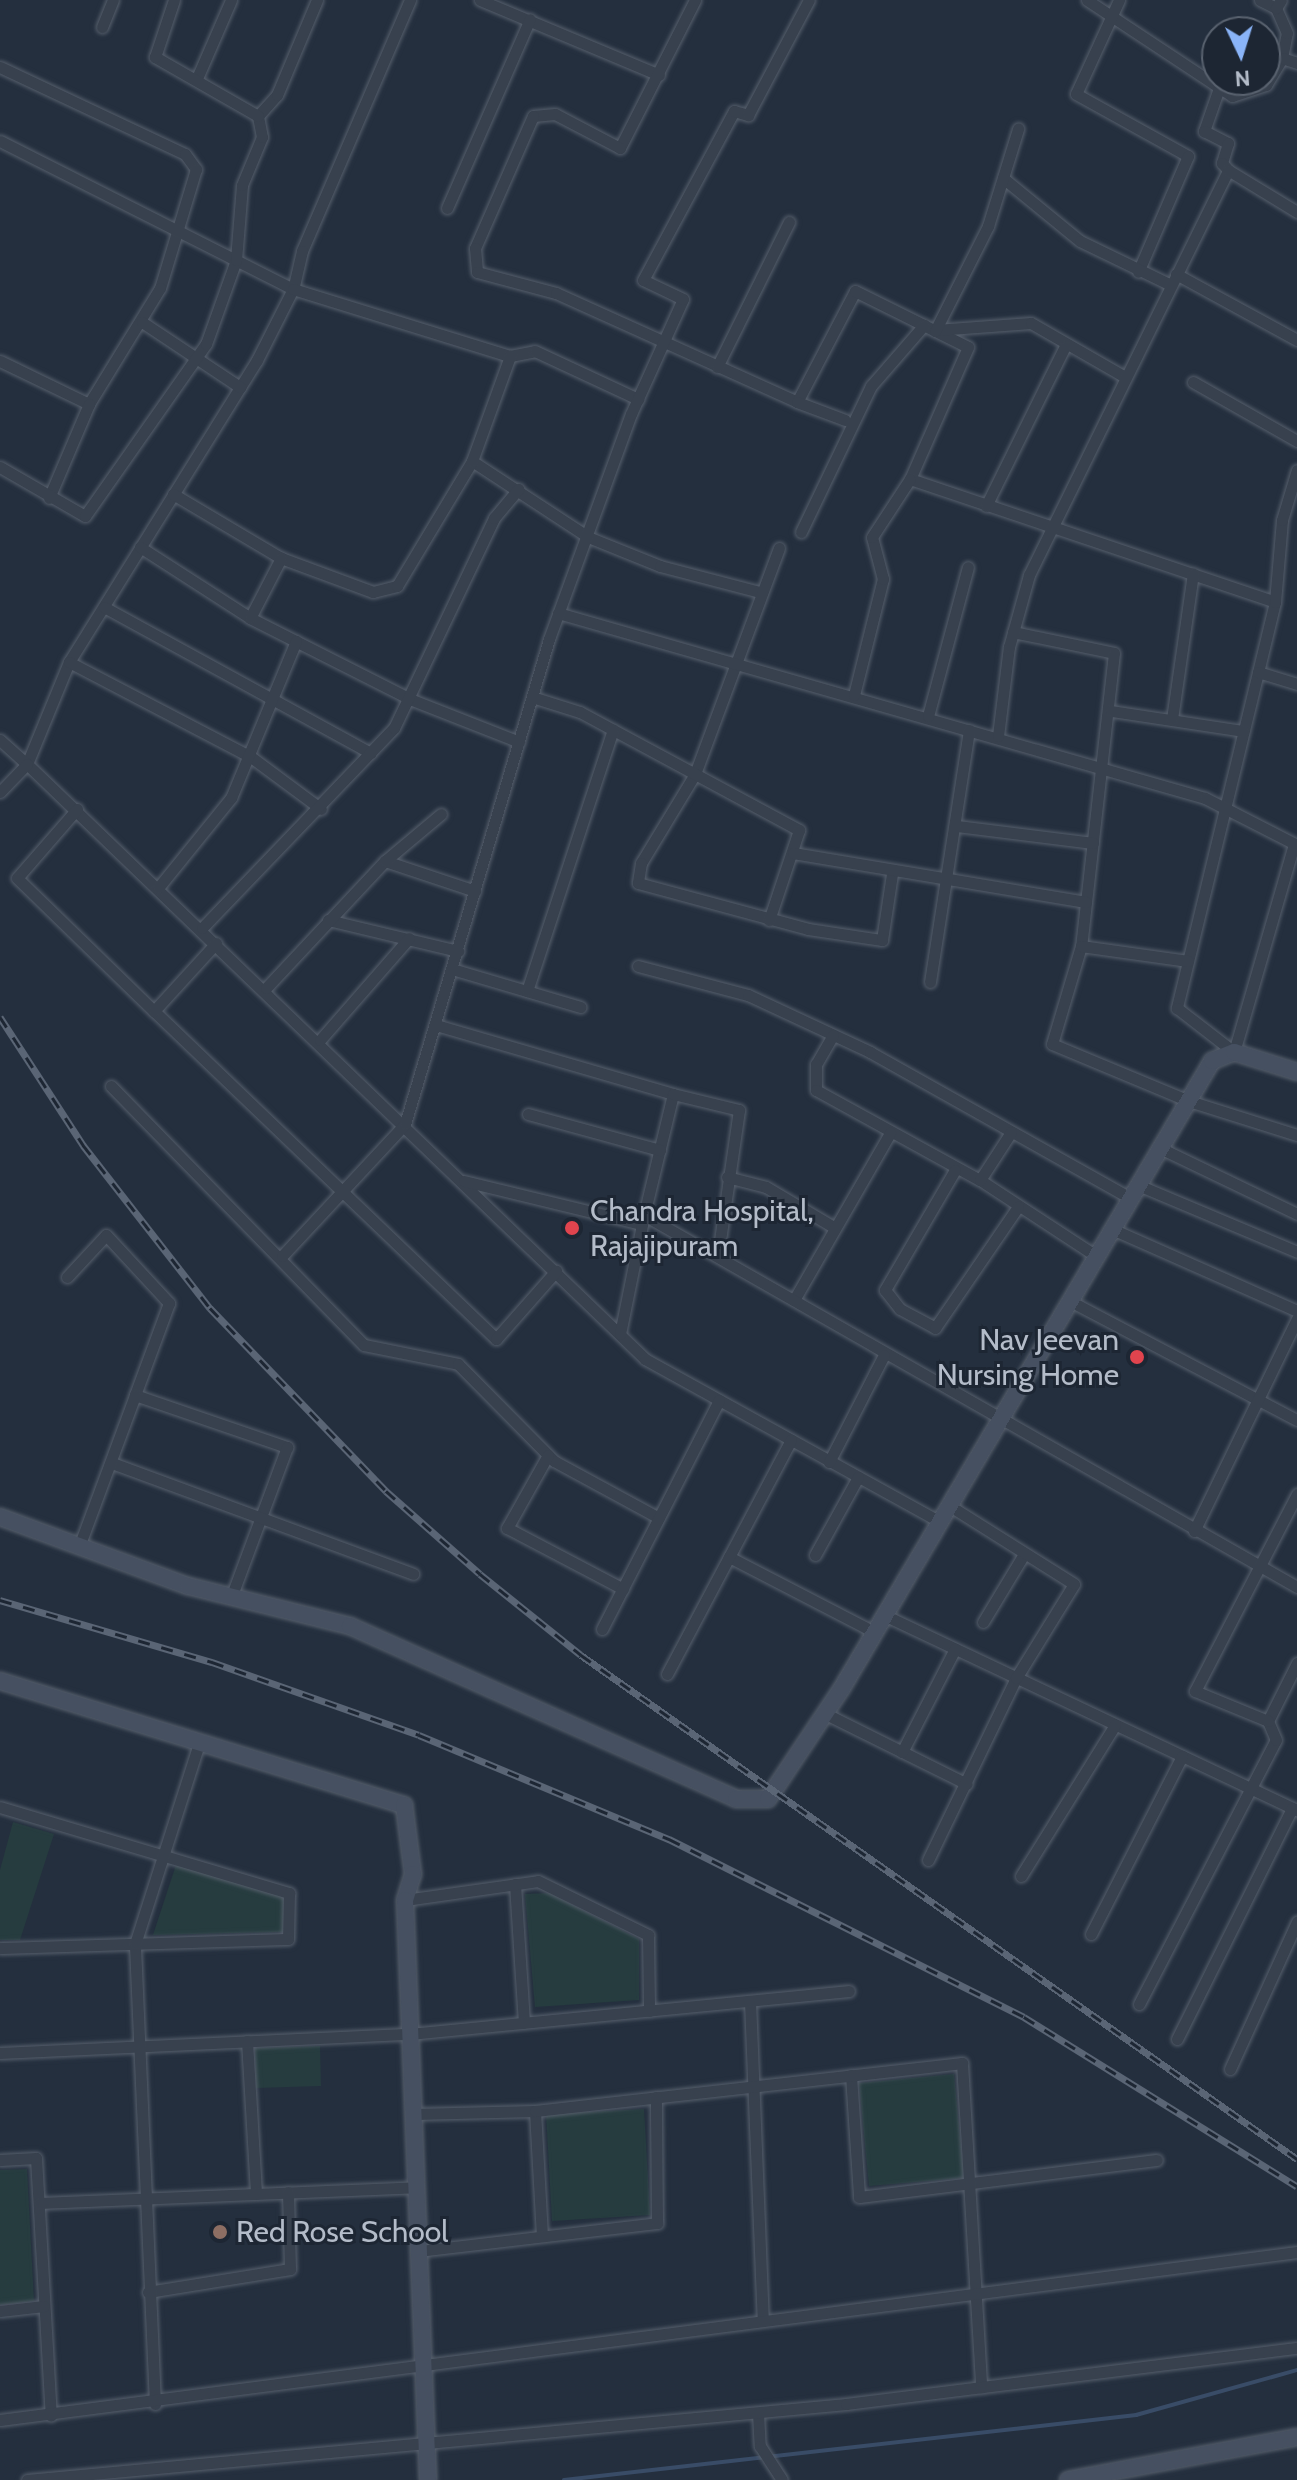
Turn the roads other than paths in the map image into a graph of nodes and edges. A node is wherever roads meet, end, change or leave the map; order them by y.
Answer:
1 (113, 0) edge
2 (174, 0) edge
3 (231, 0) edge
4 (317, 0) edge
5 (410, 0) edge
6 (480, 0) edge
7 (695, 0) edge
8 (809, 0) edge
9 (1087, 0) edge
10 (1119, 0) edge
11 (1260, 0) edge
12 (1278, 4) edge
13 (1110, 16) junction
14 (530, 19) junction
15 (102, 27) dead end
16 (1282, 58) joint
17 (1297, 63) edge
18 (0, 67) edge
19 (659, 75) junction
20 (198, 76) junction
21 (1201, 76) edge
22 (1216, 96) edge
23 (258, 116) junction
24 (1018, 129) dead end
25 (0, 141) edge
26 (1228, 170) junction
27 (1003, 178) junction
28 (447, 208) dead end
29 (1297, 212) edge
30 (789, 222) dead end
31 (180, 229) junction
32 (236, 260) junction
33 (1138, 272) junction
34 (1174, 280) junction
35 (293, 289) junction
36 (142, 322) junction
37 (930, 328) junction
38 (1297, 340) edge
39 (663, 343) junction
40 (1065, 346) junction
41 (510, 356) junction
42 (195, 359) junction
43 (0, 361) edge
44 (717, 367) junction
45 (1123, 376) junction
46 (1193, 382) dead end
47 (240, 387) junction
48 (638, 399) junction
49 (797, 402) junction
50 (89, 404) junction
51 (845, 420) dead end
52 (1297, 441) edge
53 (472, 461) junction
54 (0, 467) edge
55 (1297, 470) edge
56 (910, 479) junction
57 (518, 489) junction
58 (173, 494) junction
59 (49, 498) junction
60 (986, 506) junction
61 (1056, 527) junction
62 (801, 532) dead end
63 (588, 537) junction
64 (140, 547) junction
65 (779, 548) dead end
66 (281, 558) junction
67 (968, 567) dead end
68 (1193, 574) junction
69 (760, 592) junction
70 (1275, 602) junction
71 (104, 607) junction
72 (558, 613) junction
73 (250, 618) junction
74 (1013, 632) junction
75 (296, 641) junction
76 (69, 662) junction
77 (734, 662) junction
78 (1258, 672) junction
79 (1297, 684) edge
80 (854, 695) junction
81 (532, 697) junction
82 (412, 700) junction
83 (272, 701) junction
84 (1111, 711) junction
85 (928, 716) junction
86 (1172, 719) junction
87 (613, 730) junction
88 (969, 730) junction
89 (1243, 731) junction
90 (998, 736) junction
91 (0, 740) edge
92 (519, 742) junction
93 (371, 753) junction
94 (251, 757) junction
95 (27, 764) junction
96 (1097, 765) junction
97 (695, 774) junction
98 (0, 792) edge
99 (77, 809) junction
100 (321, 809) junction
101 (1224, 809) junction
102 (441, 814) dead end
103 (957, 826) junction
104 (1093, 843) junction
105 (1296, 845) edge
106 (793, 853) junction
107 (385, 861) junction
108 (892, 874) junction
109 (946, 883) junction
110 (158, 888) junction
111 (475, 891) junction
112 (1086, 902) junction
113 (328, 920) junction
114 (769, 920) junction
115 (202, 928) junction
116 (409, 938) junction
117 (216, 943) junction
118 (1081, 946) junction
119 (458, 951) junction
120 (1188, 961) junction
121 (638, 966) dead end
122 (452, 969) junction
123 (930, 982) dead end
124 (266, 988) junction
125 (527, 991) junction
126 (580, 1007) dead end
127 (154, 1011) junction
128 (436, 1025) junction
129 (833, 1035) junction
130 (320, 1040) junction
131 (1234, 1052) junction
132 (1297, 1072) edge
133 (111, 1086) dead end
134 (673, 1094) junction
135 (1189, 1101) junction
136 (528, 1114) dead end
137 (405, 1124) junction
138 (1011, 1132) junction
139 (890, 1133) junction
140 (1297, 1135) edge
141 (1160, 1148) junction
142 (660, 1150) junction
143 (955, 1170) junction
144 (727, 1177) junction
145 (463, 1180) junction
146 (980, 1180) junction
147 (342, 1191) junction
148 (1134, 1192) junction
149 (1018, 1207) junction
150 (1297, 1214) edge
151 (643, 1219) junction
152 (835, 1228) junction
153 (1112, 1229) junction
154 (1297, 1252) edge
155 (718, 1254) junction
156 (282, 1256) junction
157 (1096, 1256) junction
158 (556, 1271) junction
159 (67, 1277) dead end
160 (794, 1300) junction
161 (1070, 1301) junction
162 (1297, 1311) edge
163 (1297, 1319) edge
164 (620, 1334) junction
165 (884, 1355) junction
166 (135, 1395) junction
167 (719, 1400) junction
168 (1263, 1400) junction
169 (997, 1420) junction
170 (1297, 1420) edge
171 (791, 1440) junction
172 (548, 1455) junction
173 (829, 1462) junction
174 (112, 1463) junction
175 (858, 1477) junction
176 (1297, 1494) edge
177 (947, 1504) junction
178 (0, 1517) edge
179 (659, 1518) junction
180 (259, 1521) junction
181 (938, 1521) junction
182 (1194, 1531) junction
183 (80, 1544) junction
184 (1024, 1554) junction
185 (815, 1555) dead end
186 (729, 1557) junction
187 (1258, 1568) junction
188 (413, 1574) dead end
189 (1297, 1587) edge
190 (623, 1589) junction
191 (232, 1595) junction
192 (884, 1615) junction
193 (983, 1622) dead end
194 (602, 1629) dead end
195 (874, 1632) junction
196 (955, 1649) junction
197 (1297, 1663) edge
198 (667, 1674) dead end
199 (1016, 1678) junction
200 (0, 1681) edge
201 (826, 1714) junction
202 (1268, 1721) junction
203 (1115, 1725) junction
204 (199, 1743) junction
205 (902, 1752) junction
206 (1182, 1756) junction
207 (967, 1784) junction
208 (1248, 1787) junction
209 (0, 1807) edge
210 (1294, 1809) edge
211 (163, 1852) junction
212 (928, 1860) dead end
213 (1021, 1876) dead end
214 (515, 1884) junction
215 (405, 1900) junction
216 (1297, 1922) edge
217 (1091, 1934) dead end
218 (135, 1944) junction
219 (0, 1948) edge
220 (849, 1991) dead end
221 (750, 2001) junction
222 (1139, 2004) dead end
223 (649, 2011) junction
224 (524, 2023) junction
225 (410, 2034) junction
226 (1177, 2039) dead end
227 (247, 2041) junction
228 (136, 2046) junction
229 (0, 2053) edge
230 (1230, 2069) dead end
231 (851, 2075) junction
232 (754, 2086) junction
233 (656, 2097) junction
234 (535, 2111) junction
235 (414, 2114) junction
236 (0, 2160) edge
237 (1157, 2160) dead end
238 (971, 2182) junction
239 (417, 2187) junction
240 (288, 2192) junction
241 (256, 2194) junction
242 (144, 2199) junction
243 (39, 2203) junction
244 (542, 2236) junction
245 (419, 2251) junction
246 (1297, 2252) edge
247 (148, 2292) junction
248 (979, 2293) junction
249 (44, 2306) junction
250 (0, 2311) edge
251 (763, 2321) junction
252 (1297, 2348) edge
253 (424, 2367) junction
254 (981, 2387) junction
255 (155, 2404) junction
256 (758, 2413) junction
257 (51, 2416) junction
258 (0, 2420) edge
259 (1297, 2437) edge
260 (427, 2447) junction
261 (780, 2476) edge
262 (1117, 2477) edge
263 (27, 2480) edge
264 (428, 2480) edge
265 (1068, 2480) edge

1 - 15 street
2 - 20 street
3 - 20 street
4 - 23 street
5 - 35 street
6 - 14 street
7 - 19 street
8 - 39 street
9 - 13 street
10 - 13 street
11 - 12 street
12 - 16 street
13 - 21 street
13 - 33 street
14 - 19 street
14 - 28 street
16 - 17 street
18 - 31 street
19 - 39 street
20 - 23 street
22 - 26 street
23 - 32 street
24 - 27 street
25 - 31 street
26 - 29 street
26 - 34 street
27 - 33 street
27 - 37 street
30 - 44 street
31 - 32 street
31 - 36 street
32 - 35 street
32 - 42 street
33 - 34 street
34 - 38 street
34 - 45 street
35 - 41 street
35 - 47 street
36 - 42 street
36 - 50 street
37 - 40 street
37 - 49 street
37 - 56 street
37 - 62 street
39 - 44 street
39 - 48 street
40 - 45 street
40 - 60 street
41 - 48 street
41 - 53 street
42 - 47 street
42 - 59 street
43 - 50 street
44 - 49 street
45 - 61 street
46 - 52 street
47 - 58 street
48 - 63 street
49 - 51 street
50 - 59 street
53 - 57 street
53 - 66 street
54 - 59 street
55 - 70 street
56 - 60 street
56 - 80 street
57 - 63 street
57 - 82 street
58 - 64 street
58 - 66 street
60 - 61 street
61 - 68 street
61 - 74 street
63 - 69 street
63 - 72 street
64 - 71 street
64 - 73 street
65 - 69 street
66 - 73 street
67 - 85 street
68 - 70 street
68 - 86 street
69 - 77 street
70 - 78 street
71 - 76 street
71 - 83 street
72 - 77 street
72 - 81 street
73 - 75 street
74 - 84 street
74 - 90 street
75 - 82 street
75 - 83 street
76 - 94 street
76 - 95 street
77 - 80 street
77 - 97 street
78 - 79 street
78 - 89 street
80 - 85 street
81 - 87 street
81 - 92 street
82 - 92 street
82 - 93 street
83 - 93 street
83 - 94 street
84 - 86 street
84 - 96 street
85 - 88 street
86 - 89 street
87 - 97 street
87 - 125 street
88 - 90 street
88 - 103 street
89 - 101 street
90 - 96 street
91 - 95 street
92 - 111 street
93 - 100 street
94 - 100 street
94 - 110 street
95 - 98 street
95 - 99 street
96 - 101 street
96 - 104 street
97 - 106 street
97 - 114 street
99 - 110 street
99 - 127 street
100 - 115 street
101 - 105 street
101 - 120 street
102 - 107 street
103 - 104 street
103 - 109 street
104 - 112 street
105 - 131 street
106 - 108 street
106 - 114 street
107 - 111 street
107 - 113 street
108 - 109 street
108 - 114 street
109 - 112 street
109 - 123 street
110 - 115 street
111 - 119 street
112 - 118 street
113 - 116 street
113 - 124 street
115 - 117 street
116 - 119 street
116 - 130 street
117 - 124 street
117 - 127 street
118 - 120 street
118 - 135 street
119 - 122 street
120 - 131 street
121 - 129 street
122 - 125 street
122 - 128 street
124 - 130 street
125 - 126 street
127 - 147 street
128 - 134 street
128 - 137 street
129 - 138 street
129 - 139 street
130 - 137 street
131 - 132 street
131 - 135 street
133 - 156 street
134 - 142 street
134 - 144 street
135 - 140 street
135 - 141 street
136 - 142 street
137 - 145 street
137 - 147 street
138 - 146 street
138 - 148 street
139 - 143 street
139 - 152 street
141 - 148 street
141 - 150 street
142 - 151 street
143 - 146 street
143 - 149 street
144 - 152 street
144 - 155 street
145 - 151 street
145 - 158 street
146 - 149 street
147 - 156 street
147 - 158 street
148 - 153 street
148 - 154 street
149 - 157 street
151 - 155 street
151 - 164 street
152 - 160 street
153 - 157 street
153 - 162 street
155 - 160 street
156 - 172 street
157 - 161 street
158 - 164 street
159 - 166 street
160 - 165 street
161 - 168 street
161 - 169 street
163 - 168 street
164 - 167 street
165 - 169 street
165 - 173 street
166 - 174 street
166 - 180 street
167 - 171 street
167 - 179 street
168 - 170 street
168 - 182 street
169 - 177 street
169 - 182 street
171 - 173 street
171 - 186 street
172 - 179 street
172 - 190 street
173 - 175 street
174 - 180 street
174 - 183 street
175 - 181 street
175 - 185 street
176 - 187 street
177 - 181 street
177 - 184 street
178 - 183 street
179 - 190 street
180 - 188 street
180 - 191 street
181 - 192 street
182 - 187 street
183 - 191 street
184 - 193 street
184 - 199 street
186 - 195 street
186 - 198 street
187 - 189 street
187 - 202 street
190 - 194 street
191 - 201 street
192 - 195 street
192 - 196 street
195 - 201 street
196 - 199 street
196 - 205 street
197 - 202 street
199 - 203 street
199 - 207 street
200 - 204 street
201 - 205 street
202 - 208 street
203 - 206 street
203 - 213 street
204 - 211 street
204 - 215 street
205 - 207 street
206 - 208 street
206 - 217 street
207 - 212 street
208 - 210 street
208 - 222 street
209 - 211 street
210 - 226 street
211 - 218 street
211 - 218 street
214 - 215 street
214 - 223 street
214 - 224 street
215 - 225 street
216 - 230 street
218 - 219 street
218 - 228 street
220 - 221 street
221 - 223 street
221 - 232 street
223 - 224 street
224 - 225 street
225 - 227 street
225 - 235 street
227 - 228 street
227 - 241 street
228 - 229 street
228 - 242 street
231 - 232 street
231 - 238 street
231 - 238 street
232 - 233 street
232 - 251 street
233 - 234 street
233 - 244 street
234 - 235 street
234 - 244 street
235 - 239 street
236 - 243 street
237 - 238 street
238 - 248 street
239 - 240 street
239 - 245 street
240 - 241 street
240 - 247 street
241 - 242 street
242 - 243 street
242 - 247 street
243 - 249 street
244 - 245 street
245 - 253 street
246 - 248 street
247 - 255 street
248 - 251 street
248 - 254 street
249 - 250 street
249 - 257 street
251 - 253 street
252 - 254 street
253 - 255 street
253 - 260 street
254 - 256 street
255 - 257 street
256 - 260 street
256 - 261 street
257 - 258 street
259 - 262 street
260 - 263 street
260 - 264 street
262 - 265 street

